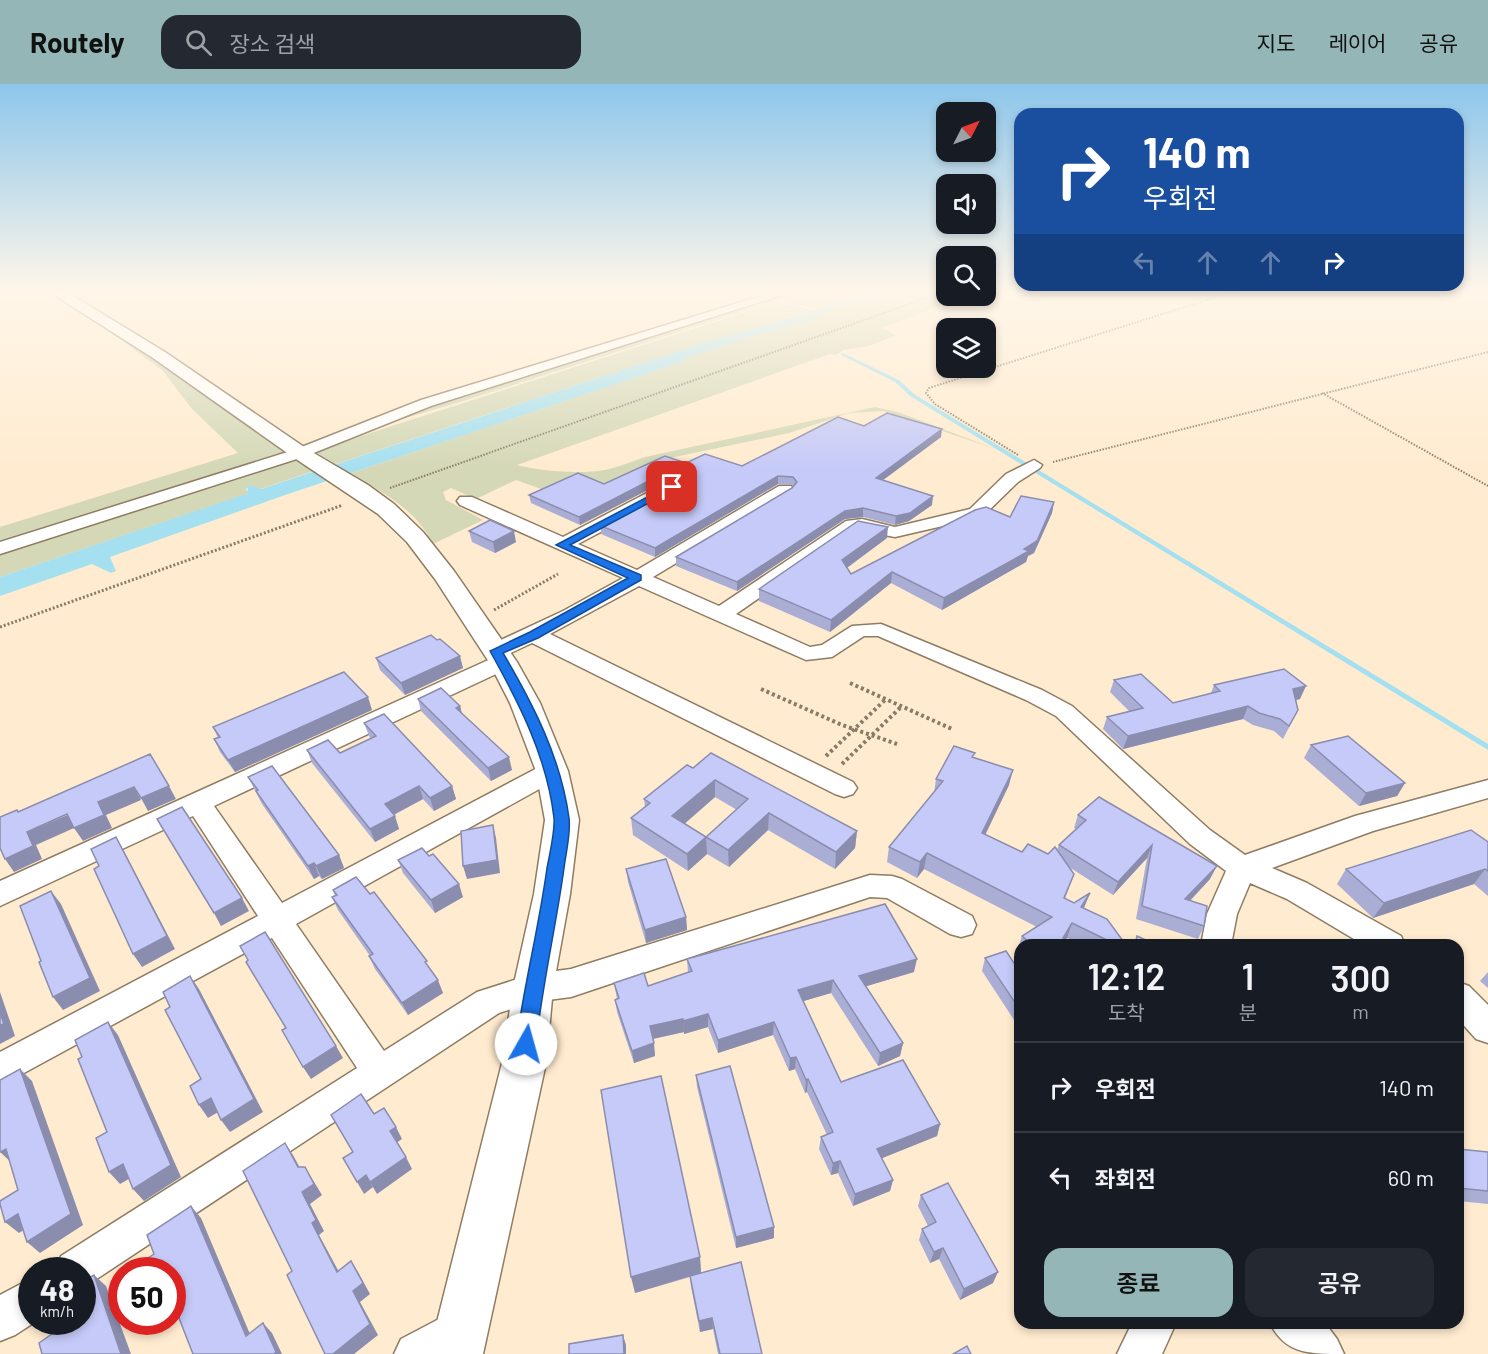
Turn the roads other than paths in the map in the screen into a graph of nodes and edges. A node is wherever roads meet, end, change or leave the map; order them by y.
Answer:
1 (151, 350) edge
2 (596, 350) edge
3 (303, 455) junction
4 (1030, 467) road end
5 (672, 487) edge
6 (785, 490) edge
7 (466, 501) dead end
8 (562, 545) junction
9 (0, 548) edge
10 (637, 578) junction
11 (720, 615) junction
12 (534, 635) junction
13 (500, 657) junction
14 (552, 771) junction
15 (844, 789) dead end
16 (1488, 789) edge
17 (198, 803) junction
18 (1242, 868) junction
19 (0, 894) edge
20 (276, 919) junction
21 (961, 925) dead end
22 (1217, 939) edge
23 (1380, 939) edge
24 (533, 988) junction
25 (1464, 1002) edge
26 (1488, 1028) edge
27 (0, 1070) edge
28 (379, 1071) junction
29 (95, 1257) edge
30 (18, 1308) edge
31 (0, 1320) edge
32 (1152, 1329) edge
33 (1299, 1329) edge
34 (460, 1341) edge
35 (416, 1354) edge
36 (1139, 1354) edge
37 (1322, 1354) edge

1 - 3 main road
2 - 3 street
3 - 9 street
3 - 13 main road
4 - 11 street
5 - 8 street
6 - 10 street
7 - 8 street
8 - 10 street
10 - 11 street
10 - 12 street
11 - 18 street
12 - 13 street
12 - 15 street
13 - 14 main road
13 - 17 street
14 - 20 street
14 - 24 main road
16 - 18 street
17 - 19 street
17 - 20 street
18 - 22 street
18 - 23 street
20 - 27 street
20 - 28 street
21 - 24 street
24 - 28 street
24 - 34 main road
25 - 26 street
28 - 29 street
30 - 31 street
32 - 36 street
33 - 37 street
34 - 35 street

